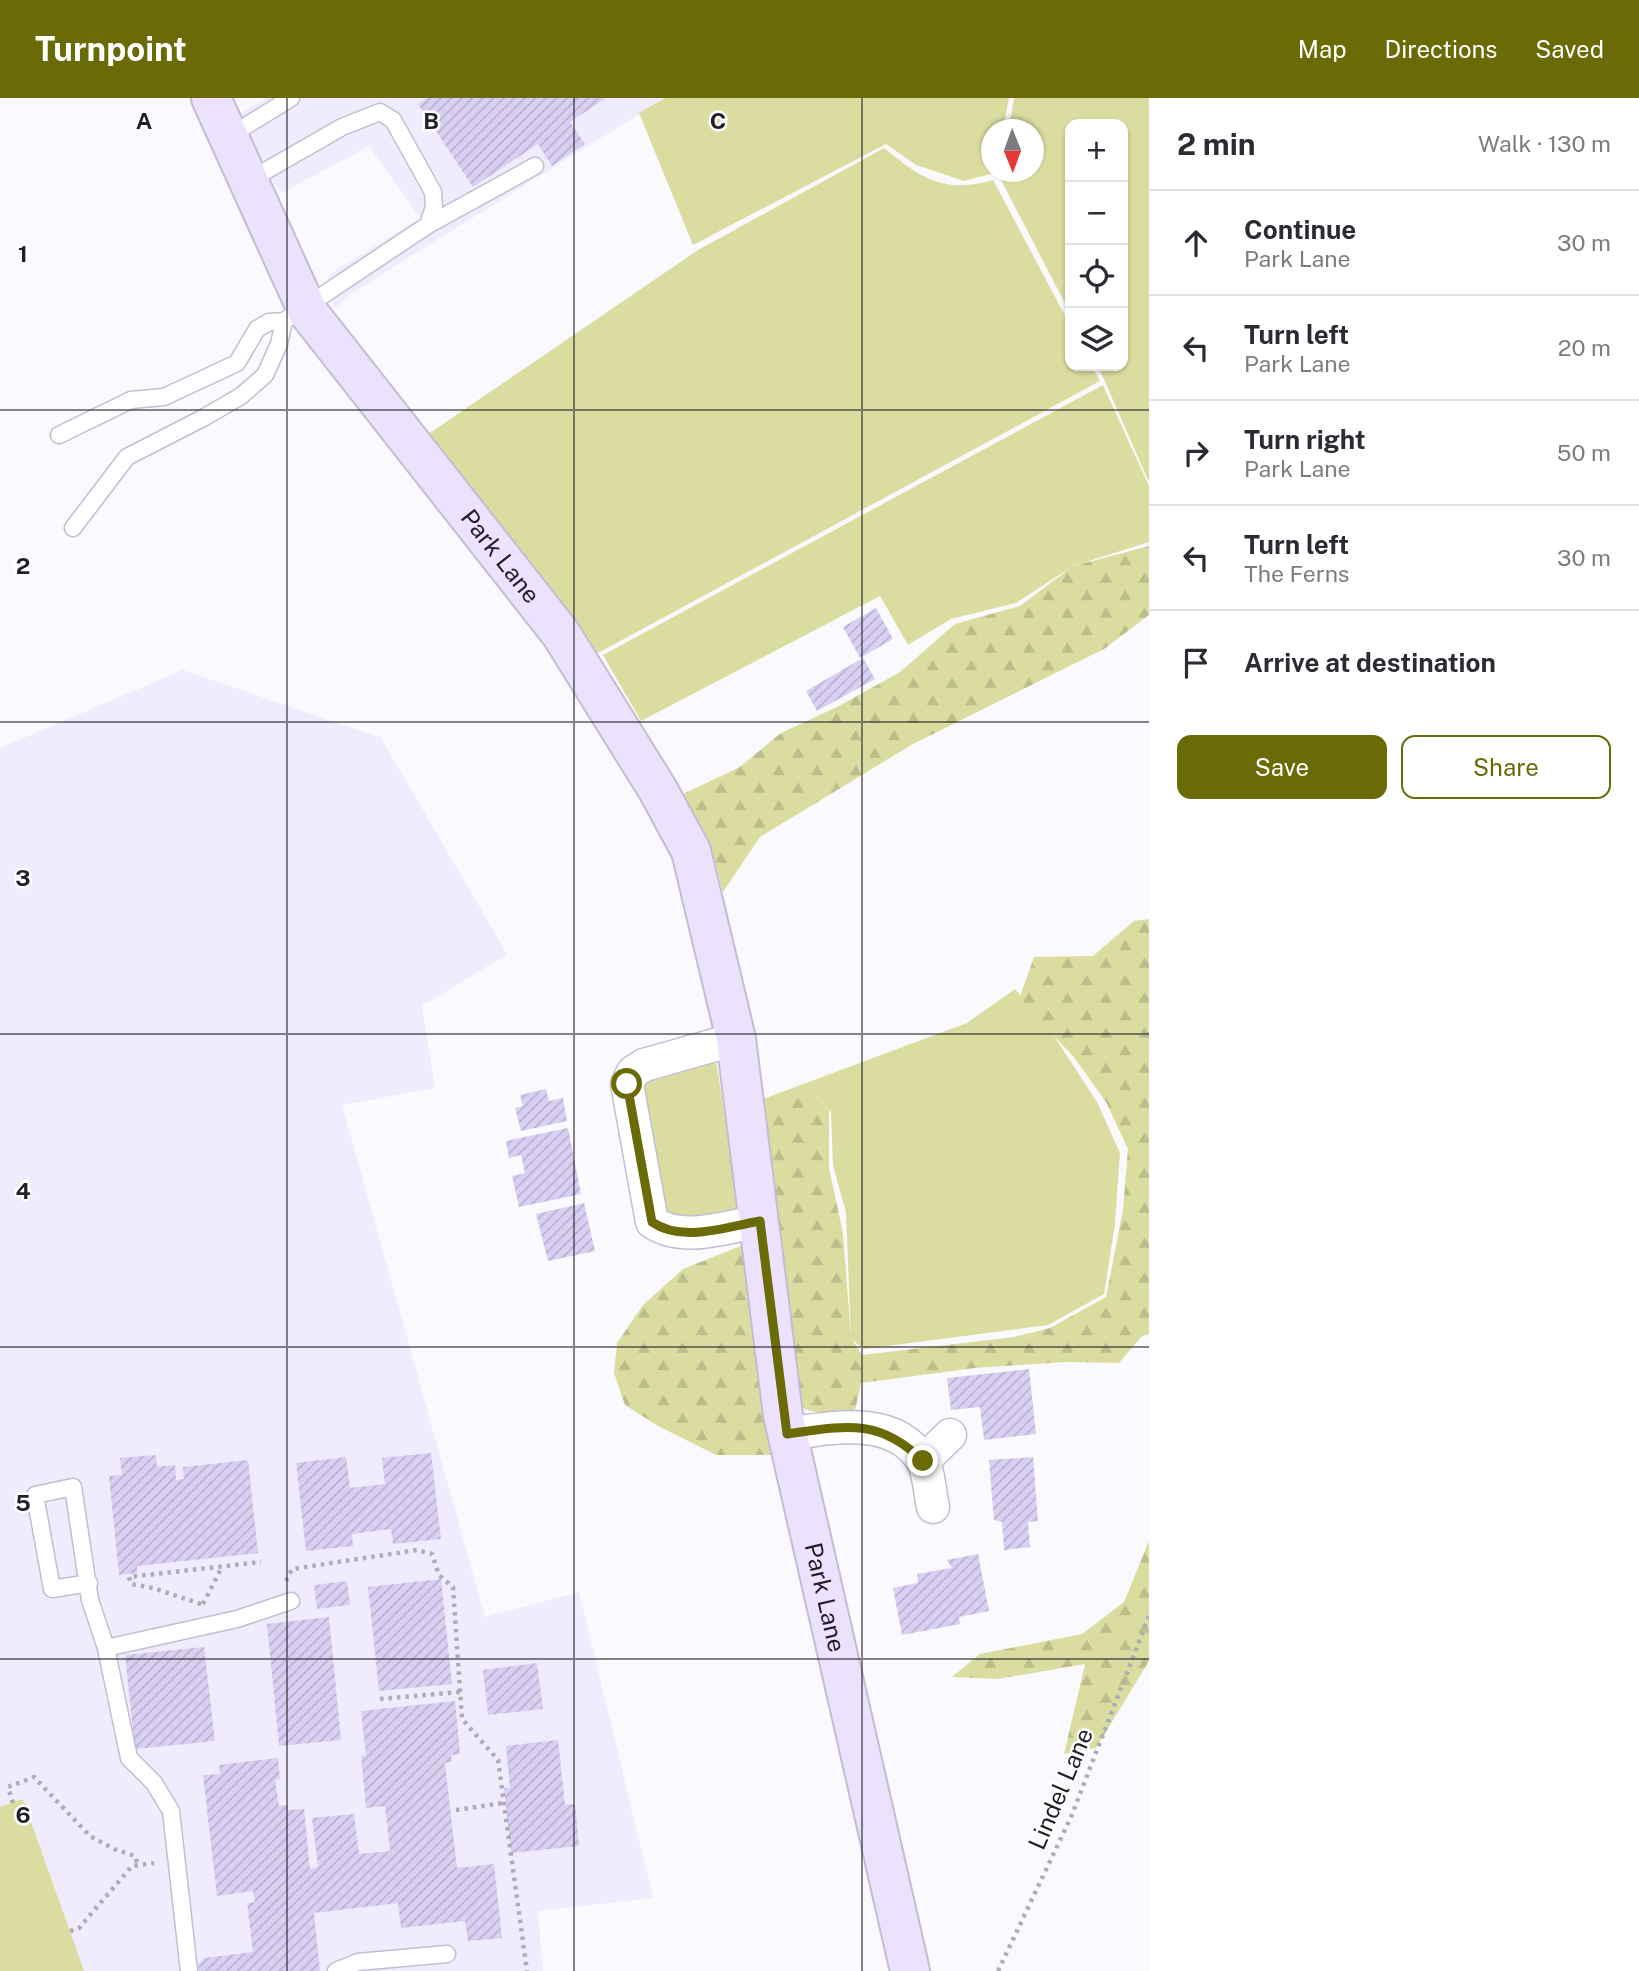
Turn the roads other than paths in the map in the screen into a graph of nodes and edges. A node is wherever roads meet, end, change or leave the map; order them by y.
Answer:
1 (211, 98) edge
2 (291, 98) edge
3 (228, 136) junction
4 (535, 166) dead end
5 (248, 181) junction
6 (428, 225) junction
7 (295, 313) junction
8 (59, 435) dead end
9 (73, 528) dead end
10 (736, 1039) junction
11 (760, 1221) junction
12 (787, 1434) junction
13 (950, 1435) dead end
14 (923, 1461) junction
15 (933, 1507) dead end
16 (89, 1583) junction
17 (290, 1601) dead end
18 (106, 1648) junction
19 (447, 1954) dead end
20 (189, 1971) edge
21 (336, 1971) edge
22 (910, 1971) edge

1 - 3 main road, Park Lane
2 - 3 lane
3 - 5 main road, Park Lane
4 - 6 lane
5 - 6 lane
5 - 7 main road, Park Lane
6 - 7 lane
7 - 8 lane
7 - 9 lane
7 - 10 main road, Park Lane
10 - 11 main road, Park Lane
10 - 11 street
11 - 12 main road, Park Lane
12 - 14 street
12 - 22 main road, Park Lane
13 - 14 street
14 - 15 street
16 - 16 lane
16 - 18 lane
17 - 18 lane
18 - 20 lane
19 - 21 lane

